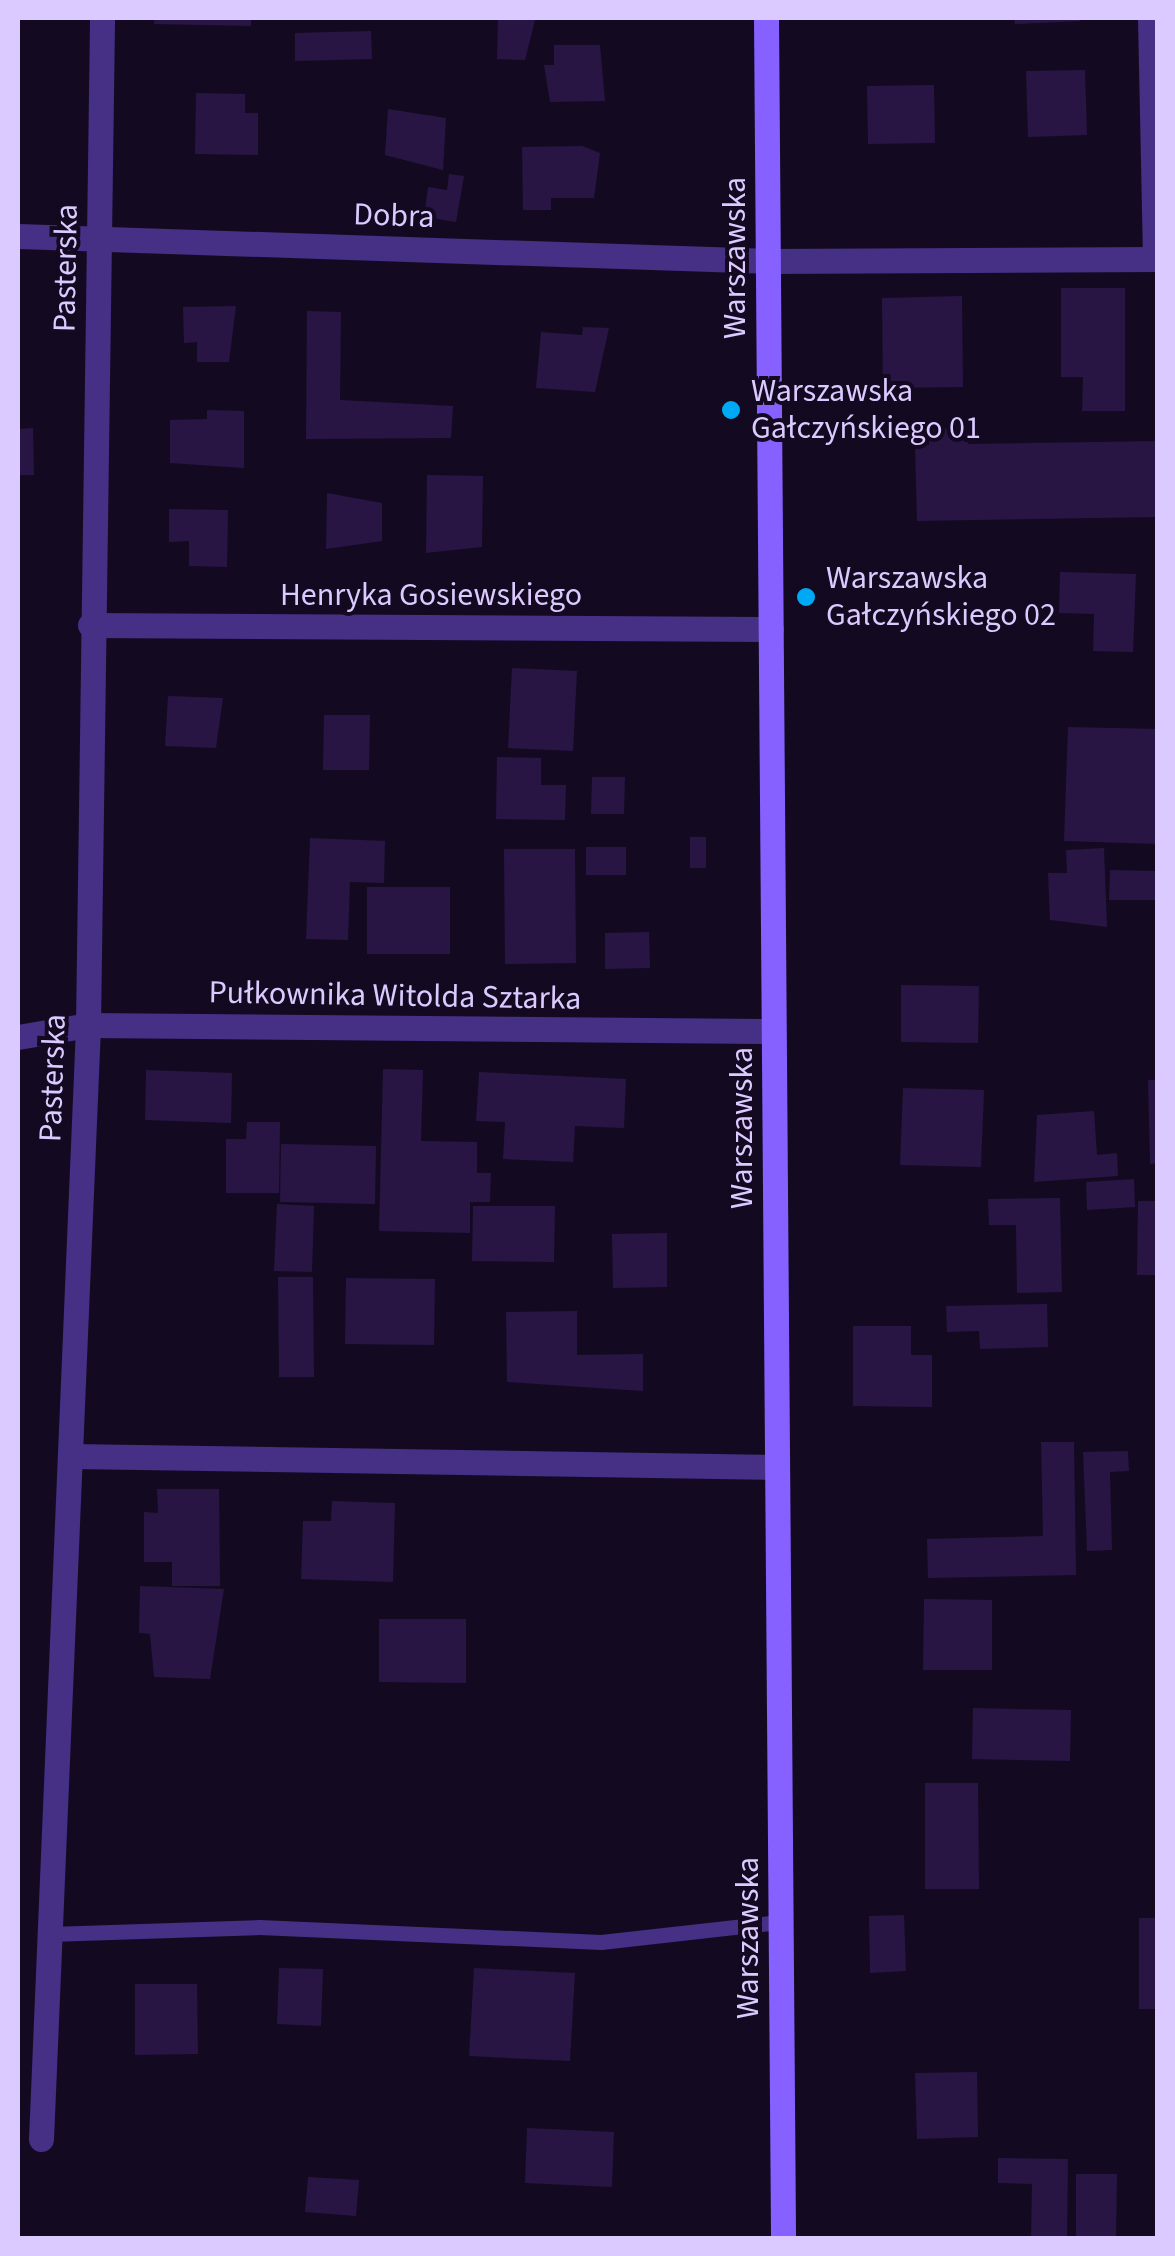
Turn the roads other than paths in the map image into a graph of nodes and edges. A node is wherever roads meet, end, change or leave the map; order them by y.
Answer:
1 (102, 18) edge
2 (766, 18) edge
3 (1150, 18) edge
4 (18, 236) edge
5 (100, 238) junction
6 (1156, 259) edge
7 (768, 262) junction
8 (90, 624) junction
9 (772, 630) junction
10 (88, 1025) junction
11 (773, 1031) junction
12 (18, 1038) edge
13 (71, 1456) junction
14 (777, 1467) junction
15 (780, 1922) junction
16 (50, 1934) junction
17 (41, 2139) dead end
18 (783, 2238) edge

1 - 5 street, Pasterska
2 - 7 street, Warszawska
3 - 6 street
4 - 5 street, Dobra
5 - 7 street, Dobra
5 - 8 street, Pasterska
6 - 7 street, Dobra
7 - 9 street, Warszawska
8 - 9 street, Henryka Gosiewskiego
8 - 10 street, Pasterska
9 - 11 street, Warszawska
10 - 11 street, Pułkownika Witolda Sztarka
10 - 12 street, Pułkownika Witolda Sztarka
10 - 13 street, Pasterska
11 - 14 street, Warszawska
13 - 14 street
13 - 16 street, Pasterska
14 - 15 street, Warszawska
15 - 16 lane
15 - 18 street, Warszawska
16 - 17 street, Pasterska

